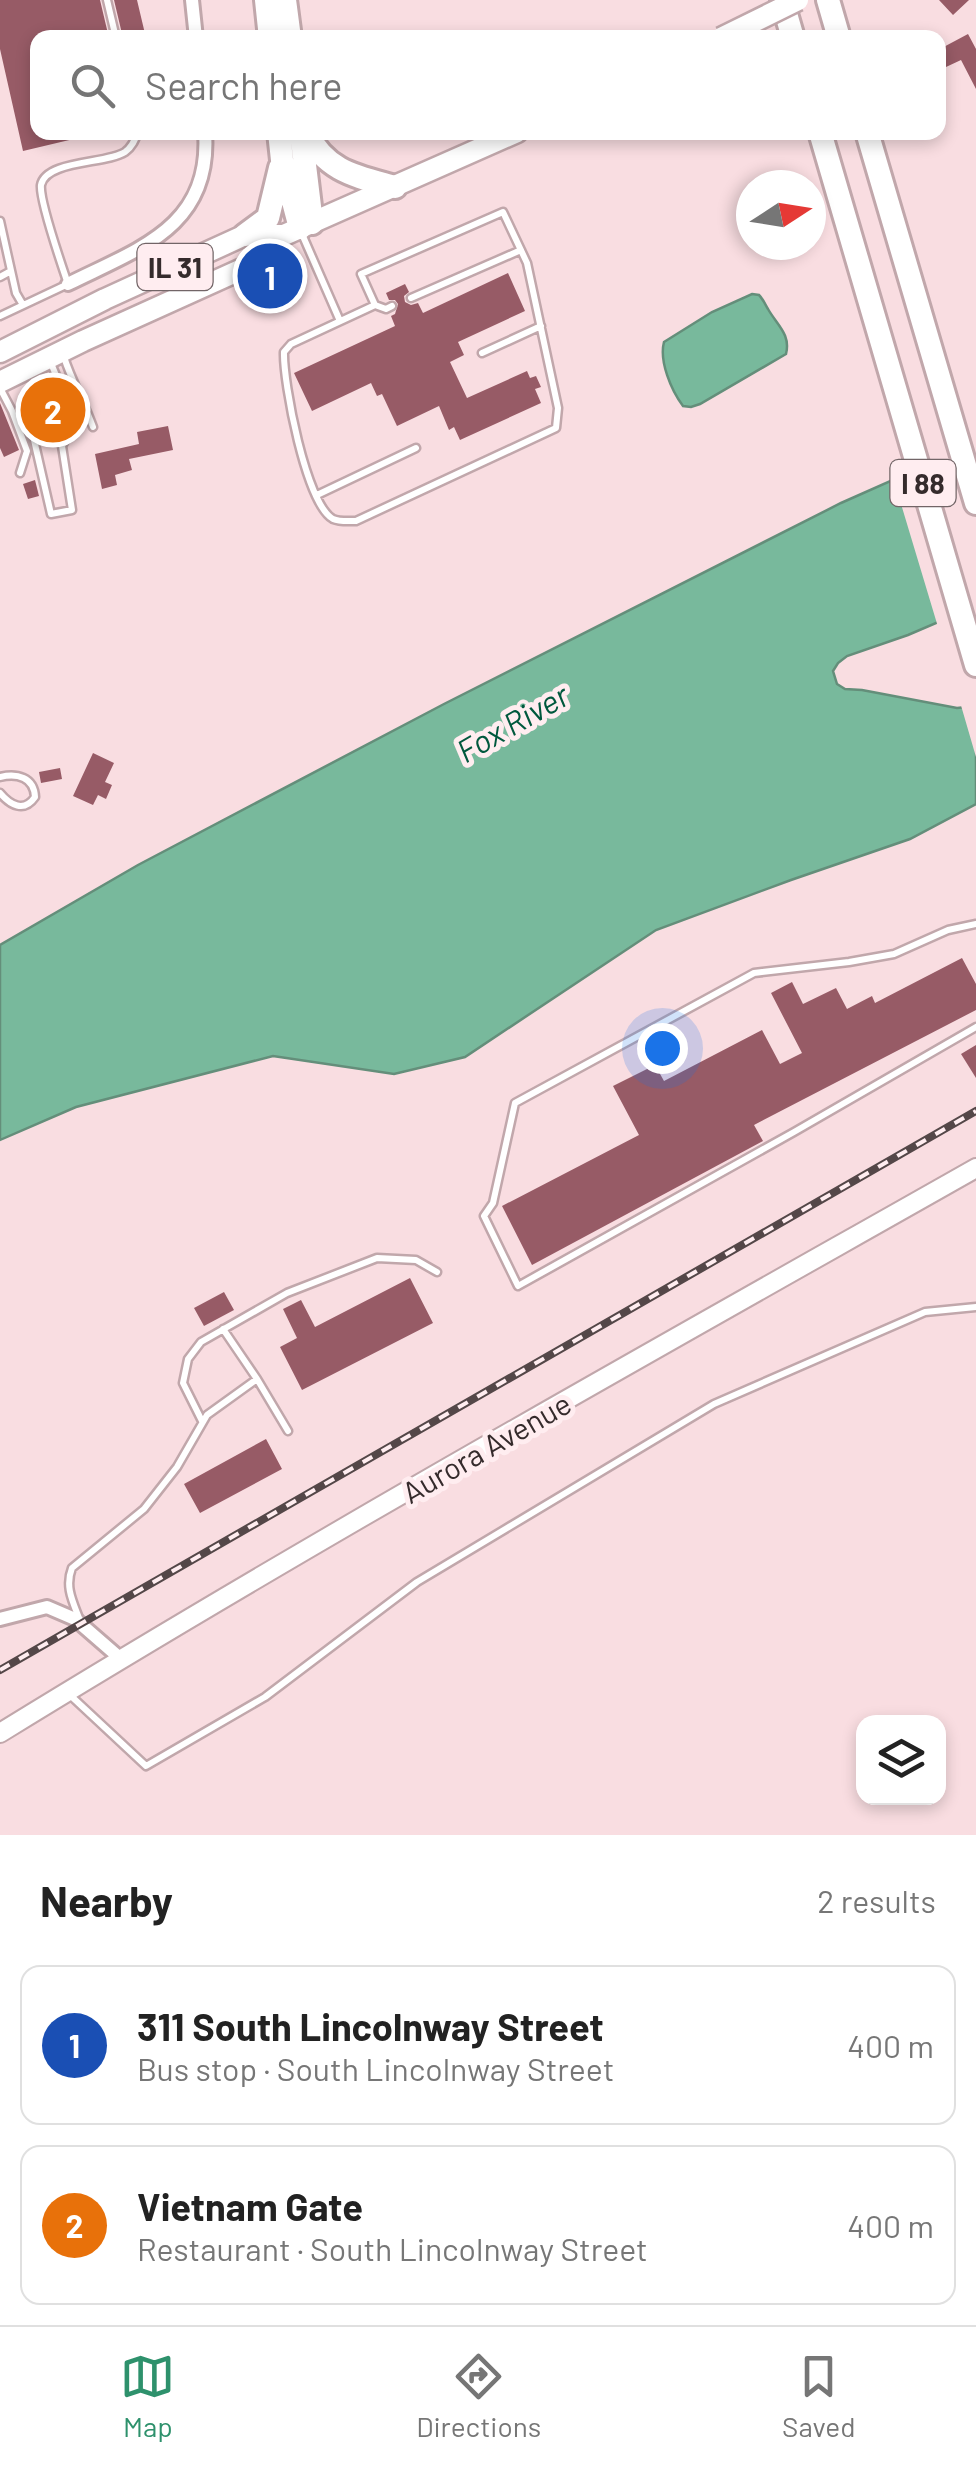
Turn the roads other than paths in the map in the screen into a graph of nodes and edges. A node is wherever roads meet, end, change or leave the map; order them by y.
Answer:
1 (107, 0) edge
2 (192, 0) edge
3 (266, 0) edge
4 (285, 0) edge
5 (782, 0) edge
6 (798, 0) edge
7 (828, 0) edge
8 (114, 30) edge
9 (195, 30) edge
10 (269, 30) edge
11 (289, 30) edge
12 (737, 30) edge
13 (791, 30) edge
14 (837, 30) edge
15 (135, 140) edge
16 (206, 140) edge
17 (280, 140) edge
18 (304, 140) edge
19 (310, 140) edge
20 (499, 140) edge
21 (822, 140) edge
22 (869, 140) edge
23 (282, 160) junction
24 (395, 187) junction
25 (0, 221) edge
26 (299, 229) junction
27 (244, 235) junction
28 (521, 250) junction
29 (11, 271) junction
30 (0, 277) edge
31 (68, 284) junction
32 (412, 298) dead end
33 (23, 305) junction
34 (375, 305) junction
35 (392, 306) dead end
36 (0, 316) edge
37 (340, 321) junction
38 (541, 326) junction
39 (0, 352) edge
40 (482, 353) dead end
41 (56, 361) junction
42 (0, 385) edge
43 (92, 427) dead end
44 (416, 448) dead end
45 (20, 473) dead end
46 (317, 494) junction
47 (976, 503) edge
48 (976, 665) edge
49 (0, 777) edge
50 (0, 793) edge
51 (976, 924) edge
52 (976, 1026) edge
53 (976, 1168) edge
54 (437, 1272) dead end
55 (976, 1307) edge
56 (223, 1329) junction
57 (256, 1378) junction
58 (203, 1422) junction
59 (288, 1431) dead end
60 (0, 1618) edge
61 (81, 1624) junction
62 (121, 1659) junction
63 (67, 1692) junction
64 (0, 1733) edge

1 - 8 lane
2 - 9 street
3 - 10 highway
4 - 11 highway
5 - 13 highway
6 - 12 main road, bridge
7 - 14 highway
15 - 31 lane
16 - 31 street
17 - 23 highway
18 - 26 highway
19 - 24 highway
20 - 24 main road, IL 31
21 - 48 highway, I 88
22 - 47 highway, I 88
23 - 26 highway
23 - 27 highway
24 - 26 main road, IL 31
25 - 29 lane
26 - 27 main road, IL 31
26 - 37 lane
26 - 41 main road
27 - 39 main road, IL 31
28 - 32 lane
28 - 34 lane
28 - 38 lane
29 - 30 lane
29 - 33 lane
31 - 33 lane
33 - 36 lane
34 - 35 lane
34 - 37 lane
37 - 46 lane
38 - 40 lane
38 - 46 lane
41 - 41 lane
41 - 42 main road
41 - 43 lane
42 - 45 lane
44 - 46 lane
49 - 50 lane
51 - 52 lane
53 - 62 main road, Aurora Avenue
54 - 56 lane
55 - 63 lane
56 - 57 lane
56 - 58 lane
57 - 58 lane
57 - 59 lane
58 - 61 lane
60 - 61 street
61 - 62 street
62 - 63 main road, Aurora Avenue
63 - 64 main road, Aurora Avenue

